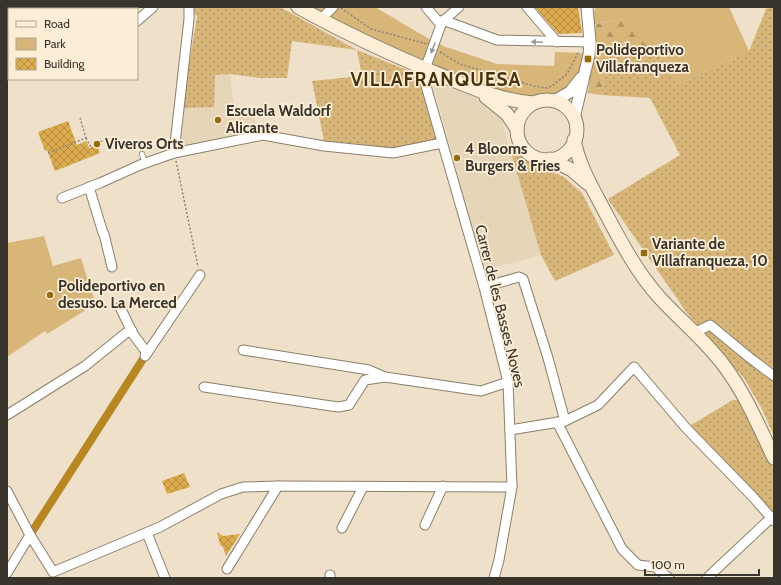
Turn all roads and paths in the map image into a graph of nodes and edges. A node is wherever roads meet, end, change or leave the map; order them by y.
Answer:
1 (153, 7) edge
2 (189, 7) edge
3 (298, 7) edge
4 (333, 7) edge
5 (339, 7) edge
6 (426, 7) edge
7 (459, 7) edge
8 (527, 7) edge
9 (587, 7) edge
10 (321, 19) junction
11 (138, 20) edge
12 (442, 23) junction
13 (557, 42) junction
14 (590, 42) junction
15 (433, 48) junction
16 (576, 58) dead end
17 (425, 69) junction
18 (583, 74) junction
19 (478, 91) junction
20 (554, 101) junction
21 (533, 103) junction
22 (80, 118) dead end
23 (574, 118) junction
24 (517, 129) junction
25 (86, 138) junction
26 (107, 139) dead end
27 (574, 140) junction
28 (442, 144) junction
29 (48, 154) dead end
30 (142, 154) dead end
31 (174, 154) junction
32 (550, 159) junction
33 (145, 164) junction
34 (89, 188) junction
35 (591, 188) junction
36 (62, 198) dead end
37 (112, 267) dead end
38 (200, 275) joint
39 (484, 287) junction
40 (120, 307) dead end
41 (132, 331) junction
42 (696, 332) junction
43 (242, 350) dead end
44 (774, 376) edge
45 (385, 377) junction
46 (508, 382) junction
47 (204, 387) dead end
48 (7, 415) edge
49 (561, 421) junction
50 (510, 430) junction
51 (774, 458) edge
52 (278, 486) junction
53 (443, 486) junction
54 (363, 487) junction
55 (512, 487) junction
56 (8, 494) edge
57 (773, 519) edge
58 (426, 525) dead end
59 (342, 528) dead end
60 (147, 533) junction
61 (30, 535) junction
62 (227, 569) dead end
63 (7, 574) edge
64 (165, 578) edge
65 (494, 578) edge
66 (668, 578) edge
67 (707, 578) edge

1 - 11 street
2 - 31 street
3 - 10 main road
4 - 10 street
5 - 15 path
6 - 12 street
7 - 12 street
8 - 13 street
9 - 14 street
10 - 17 main road
13 -> 12 street
12 - 15 street
13 - 14 street
14 - 18 street
15 - 16 path
15 -> 17 street
17 - 19 main road
17 - 28 street, Carrer de les Basses Noves
18 - 20 street
18 - 23 street
19 - 21 main road
19 - 24 main road
20 - 21 main road
20 - 23 main road
21 - 24 main road
22 - 25 path
23 - 27 main road
24 - 32 main road
25 - 26 path
25 - 29 path
27 - 32 main road
27 - 35 main road
28 - 31 street
28 - 39 street, Carrer de les Basses Noves
30 - 33 lane
31 - 33 street
31 - 38 path
32 - 35 main road
33 - 34 street
34 - 36 street
34 - 37 street
35 - 42 main road
38 - 41 street
39 - 46 street, Carrer de les Basses Noves
39 - 49 street
40 - 41 street
41 - 48 street
42 - 44 street
42 - 51 main road
43 - 45 street
45 - 46 street
45 - 47 street
46 - 50 street, Carrer de les Basses Noves
49 - 50 street
49 - 57 street
49 - 66 street
50 - 55 street, Carrer de les Basses Noves
52 - 54 street
52 - 60 street
52 - 62 street
53 - 54 street
53 - 55 street
53 - 58 street
54 - 59 street
55 - 65 street, Carrer de les Basses Noves
56 - 61 street
57 - 67 street
60 - 61 street
60 - 64 street
61 - 63 street

